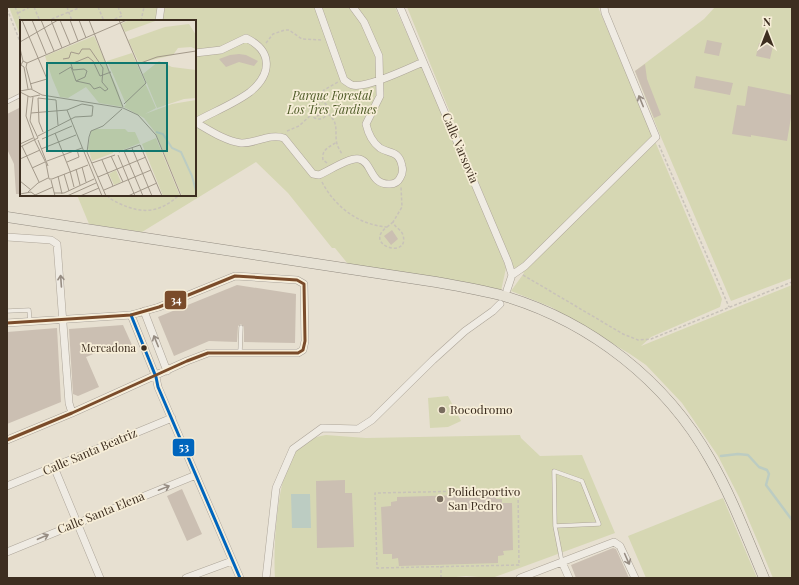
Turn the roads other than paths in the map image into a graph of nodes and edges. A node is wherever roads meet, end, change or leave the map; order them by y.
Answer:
1 (161, 7) edge
2 (318, 7) edge
3 (353, 7) edge
4 (400, 7) edge
5 (604, 7) edge
6 (159, 20) edge
7 (196, 53) edge
8 (423, 62) junction
9 (380, 80) junction
10 (20, 96) edge
11 (7, 102) edge
12 (196, 121) edge
13 (196, 123) edge
14 (7, 217) edge
15 (7, 237) edge
16 (515, 274) junction
17 (507, 290) dead end
18 (500, 304) dead end
19 (8, 311) edge
20 (144, 312) junction
21 (131, 315) junction
22 (64, 320) junction
23 (30, 322) junction
24 (7, 323) edge
25 (241, 327) dead end
26 (240, 353) junction
27 (167, 371) junction
28 (156, 377) junction
29 (72, 413) junction
30 (172, 418) junction
31 (7, 440) edge
32 (54, 467) junction
33 (196, 475) junction
34 (7, 486) edge
35 (77, 522) junction
36 (555, 526) junction
37 (7, 552) edge
38 (232, 561) junction
39 (562, 562) junction
40 (200, 576) edge
41 (100, 578) edge
42 (186, 578) edge
43 (240, 578) edge
44 (266, 578) edge
45 (520, 578) edge
46 (570, 578) edge
47 (635, 578) edge
48 (764, 578) edge

1 - 6 street
2 - 9 street
3 - 9 street
4 - 8 street, Calle Varsovia
16 -> 5 street
7 - 12 street
8 - 9 street
8 - 16 street, Calle Varsovia
9 - 13 street
10 - 11 lane
14 - 48 main road
22 -> 15 street
16 - 17 street
18 - 44 street
19 - 23 lane
20 - 21 street
20 - 26 street
27 -> 20 street
21 - 22 street
21 - 28 street
22 - 23 street
22 - 29 street
23 - 24 street
25 - 26 lane
26 - 27 street
27 - 28 street
28 - 29 street
28 - 30 street
29 - 31 street
30 - 32 street, Calle Santa Beatriz
30 - 33 street
32 - 34 street, Calle Santa Beatriz
32 - 35 street
35 -> 33 street, Calle Santa Elena
33 - 38 street
37 -> 35 street, Calle Santa Elena
35 - 41 street
36 - 36 lane
36 - 39 lane
38 - 40 street
38 - 43 street
39 - 45 street
39 - 46 street
39 -> 47 street
40 - 42 street

